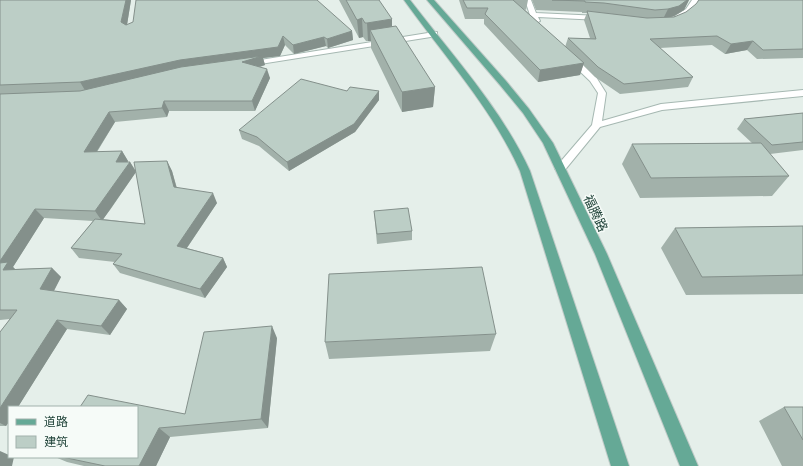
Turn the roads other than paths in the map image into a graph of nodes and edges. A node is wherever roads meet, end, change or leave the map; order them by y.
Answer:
1 (407, 0) edge
2 (430, 0) edge
3 (528, 0) edge
4 (695, 0) edge
5 (534, 15) junction
6 (608, 18) edge
7 (668, 22) edge
8 (541, 27) edge
9 (434, 34) junction
10 (565, 53) edge
11 (237, 65) edge
12 (803, 93) edge
13 (597, 125) junction
14 (560, 169) junction
15 (620, 466) edge
16 (689, 466) edge

1 - 9 main road
2 - 14 main road, 福腾路
3 - 5 street
4 - 7 street
5 - 6 street
5 - 8 street
9 - 11 street
9 - 15 main road
10 - 13 street
12 - 13 street
13 - 14 street
14 - 16 main road, 福腾路

